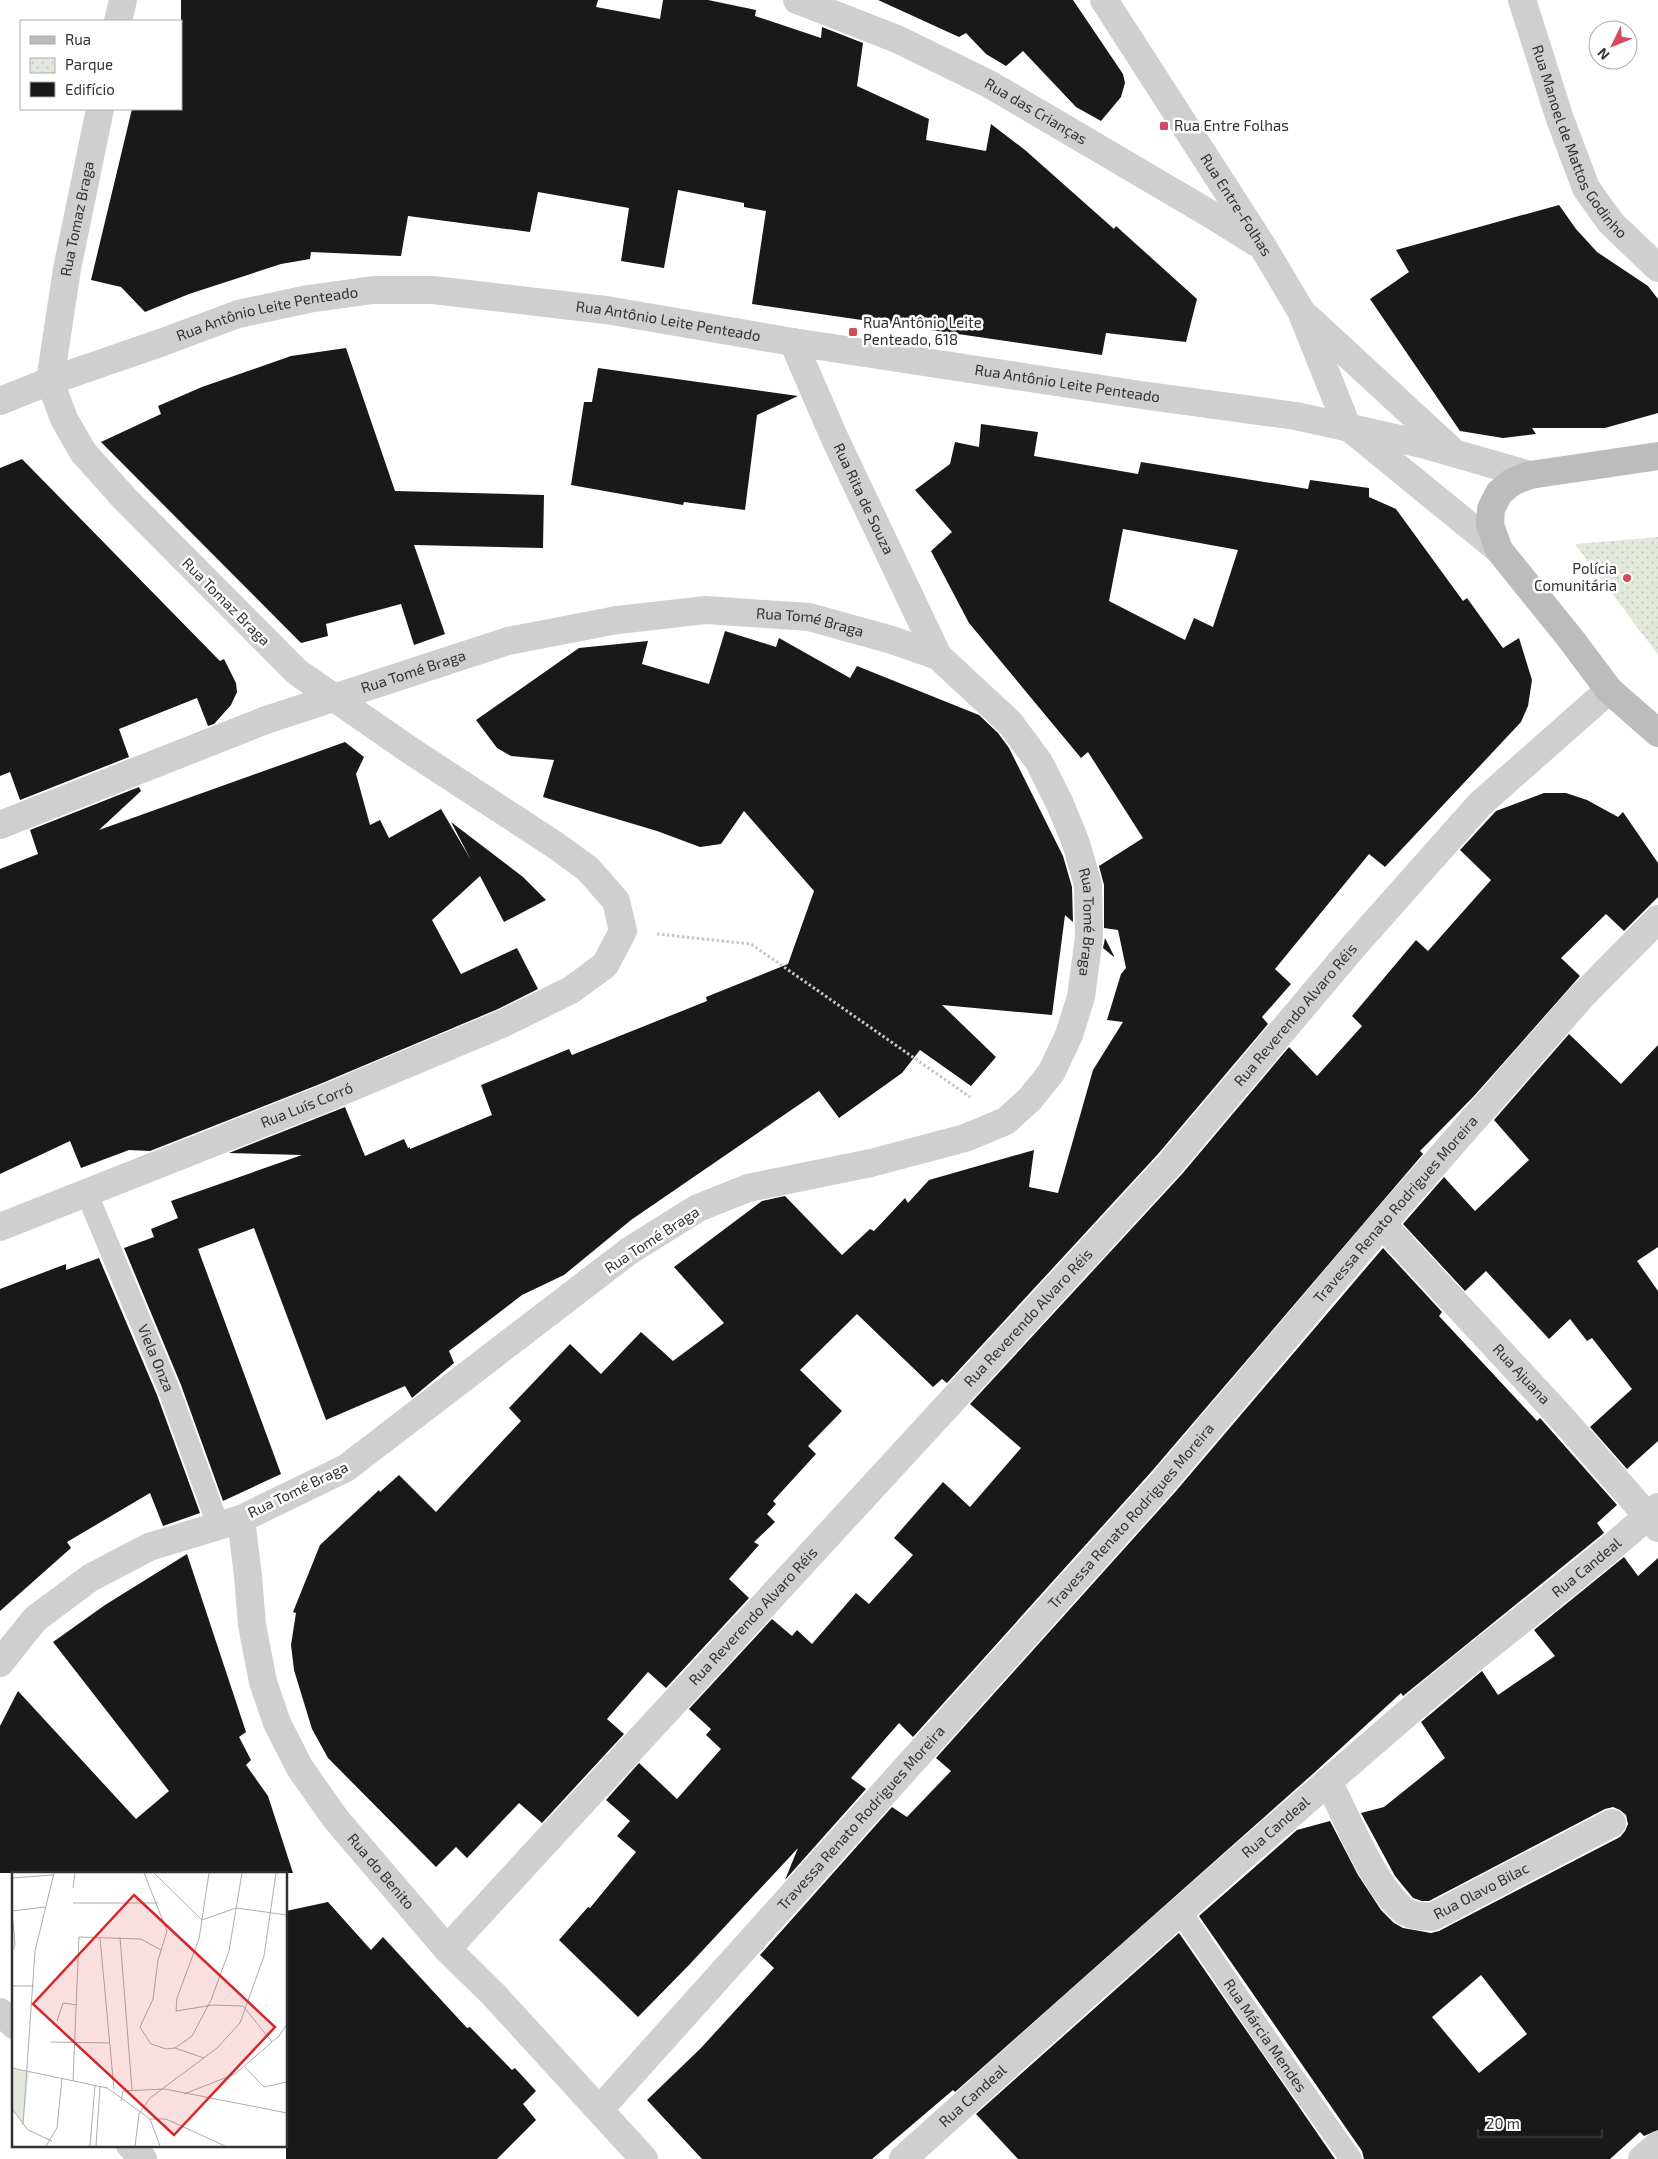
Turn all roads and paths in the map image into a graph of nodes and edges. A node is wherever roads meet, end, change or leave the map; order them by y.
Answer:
1 (122, 0) edge
2 (797, 0) edge
3 (1104, 0) edge
4 (1522, 0) edge
5 (118, 20) edge
6 (100, 110) edge
7 (1263, 247) junction
8 (1658, 268) edge
9 (1301, 311) junction
10 (792, 342) junction
11 (50, 381) junction
12 (0, 401) edge
13 (1347, 426) junction
14 (1453, 452) junction
15 (1658, 456) edge
16 (1530, 475) junction
17 (1499, 550) junction
18 (938, 656) junction
19 (1609, 690) junction
20 (333, 698) junction
21 (1658, 733) edge
22 (1658, 752) edge
23 (0, 825) edge
24 (1658, 919) edge
25 (623, 931) junction
26 (976, 1101) dead end
27 (88, 1194) junction
28 (1382, 1224) junction
29 (0, 1226) edge
30 (1655, 1517) edge
31 (229, 1522) junction
32 (0, 1663) edge
33 (1328, 1781) junction
34 (1612, 1823) dead end
35 (1180, 1911) junction
36 (447, 1949) junction
37 (0, 2012) edge
38 (12, 2023) edge
39 (600, 2109) junction
40 (1658, 2145) edge
41 (131, 2146) edge
42 (143, 2159) edge
43 (644, 2159) edge
44 (903, 2159) edge
45 (1351, 2159) edge
46 (1642, 2159) edge

1 - 5 street
2 - 7 street, Rua das Crianças
3 - 7 street, Rua Entre-Folhas
4 - 8 street, Rua Manoel de Mattos Godinho
6 - 11 street, Rua Tomaz Braga
7 - 9 street, Rua Entre-Folhas
9 - 13 street, Rua Entre-Folhas
9 - 14 street, Rua Entre-Folhas
10 - 11 street, Rua Antônio Leite Penteado
10 - 13 street, Rua Antônio Leite Penteado
10 - 18 street, Rua Rita de Souza
11 - 12 street, Rua Antônio Leite Penteado
11 - 20 street, Rua Tomaz Braga
13 - 14 street, Rua Antônio Leite Penteado
13 - 17 street
14 - 16 street, Rua Antônio Leite Penteado
15 - 16 street
16 - 17 street
17 - 19 street
18 - 20 street, Rua Tomé Braga
18 - 31 street, Rua Tomé Braga
19 - 21 street
19 - 22 street
19 - 36 street, Rua Reverendo Alvaro Réis
20 - 23 street, Rua Tomé Braga
20 - 25 street, Rua Tomaz Braga
24 - 28 street, Travessa Renato Rodrigues Moreira
25 - 26 path
25 - 27 street, Rua Luís Corró
27 - 29 street, Rua Luís Corró
27 - 31 lane, Viela Onza
28 - 30 street, Rua Ajuana
28 - 39 street, Travessa Renato Rodrigues Moreira
30 - 33 street, Rua Candeal
31 - 32 street, Rua Tomé Braga
31 - 36 street, Rua do Benito
33 - 34 street, Rua Olavo Bilac
33 - 35 street, Rua Candeal
35 - 44 street, Rua Candeal
35 - 45 lane, Rua Márcia Mendes
36 - 39 street, Rua do Benito
37 - 38 street
39 - 43 street, Rua do Benito
40 - 46 street
41 - 42 street

